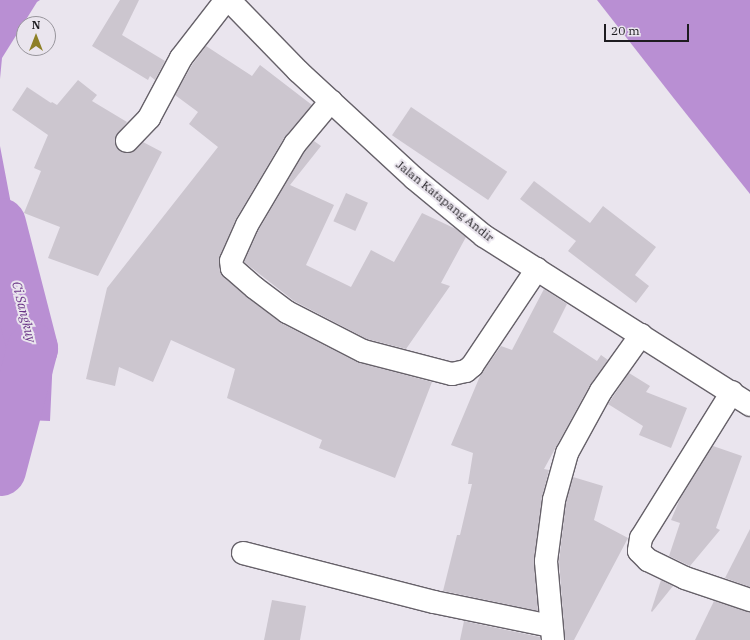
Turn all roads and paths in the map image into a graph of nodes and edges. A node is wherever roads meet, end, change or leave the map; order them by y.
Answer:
1 (226, 0) edge
2 (229, 0) edge
3 (330, 101) junction
4 (127, 141) dead end
5 (537, 269) junction
6 (641, 335) junction
7 (732, 392) junction
8 (750, 405) edge
9 (243, 553) dead end
10 (750, 600) edge
11 (552, 633) edge

1 - 4 street
2 - 3 street, Jalan Katapang Andir
3 - 5 street, Jalan Katapang Andir
3 - 5 street
5 - 6 street, Jalan Katapang Andir
6 - 7 street, Jalan Katapang Andir
6 - 11 street
7 - 8 street, Jalan Katapang Andir
7 - 10 street
9 - 11 street

